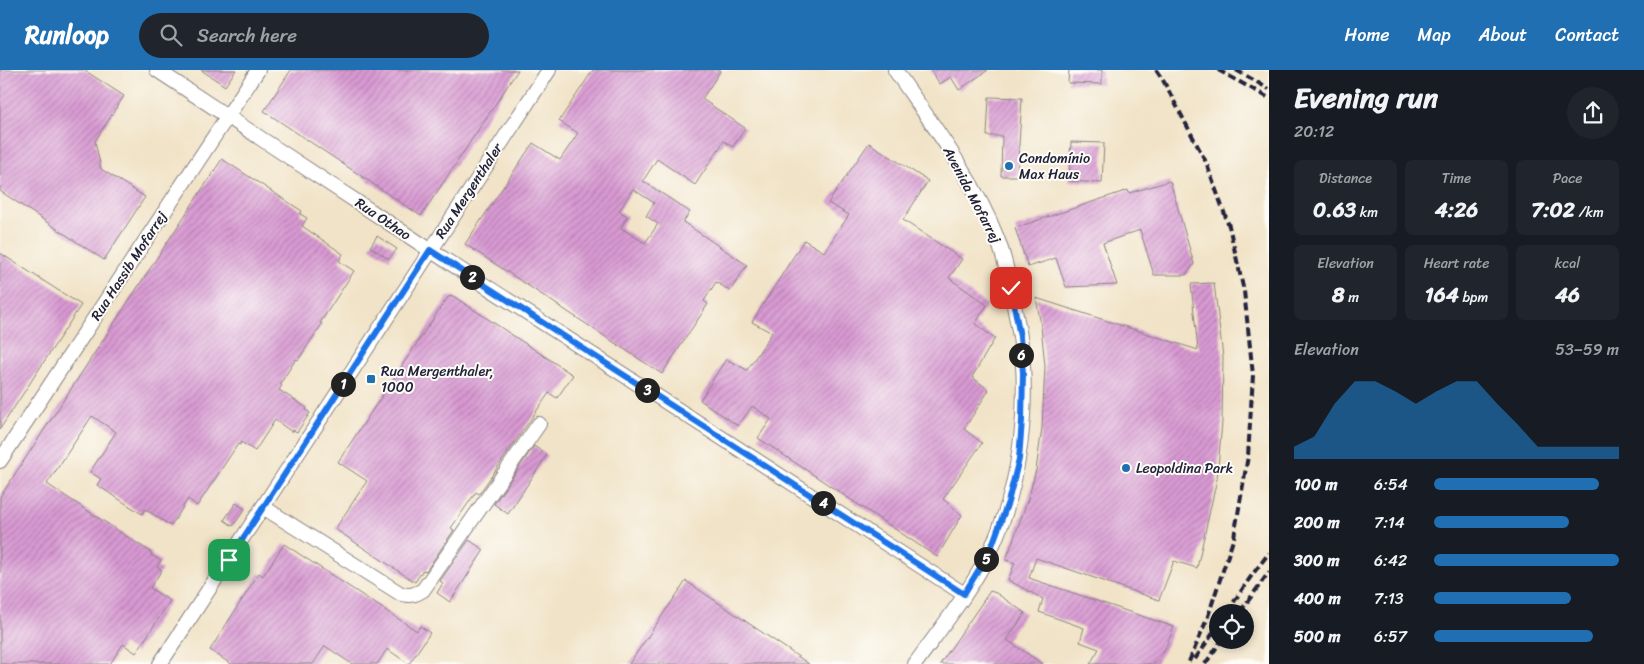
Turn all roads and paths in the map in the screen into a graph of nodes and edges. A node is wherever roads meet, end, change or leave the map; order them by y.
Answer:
1 (157, 70) edge
2 (258, 70) edge
3 (549, 70) edge
4 (895, 70) edge
5 (228, 116) junction
6 (430, 250) junction
7 (539, 424) dead end
8 (0, 461) edge
9 (263, 507) junction
10 (964, 594) junction
11 (160, 664) edge
12 (915, 664) edge

1 - 5 street, Rua Othao
2 - 5 street, Rua Hassib Mofarrej
3 - 6 street, Rua Mergenthaler
4 - 10 street, Avenida Mofarrej
5 - 6 street, Rua Othao
5 - 8 street, Rua Hassib Mofarrej
6 - 9 street, Rua Mergenthaler
6 - 10 street, Rua Othao
7 - 9 street
9 - 11 street, Rua Mergenthaler
10 - 12 street, Avenida Mofarrej

